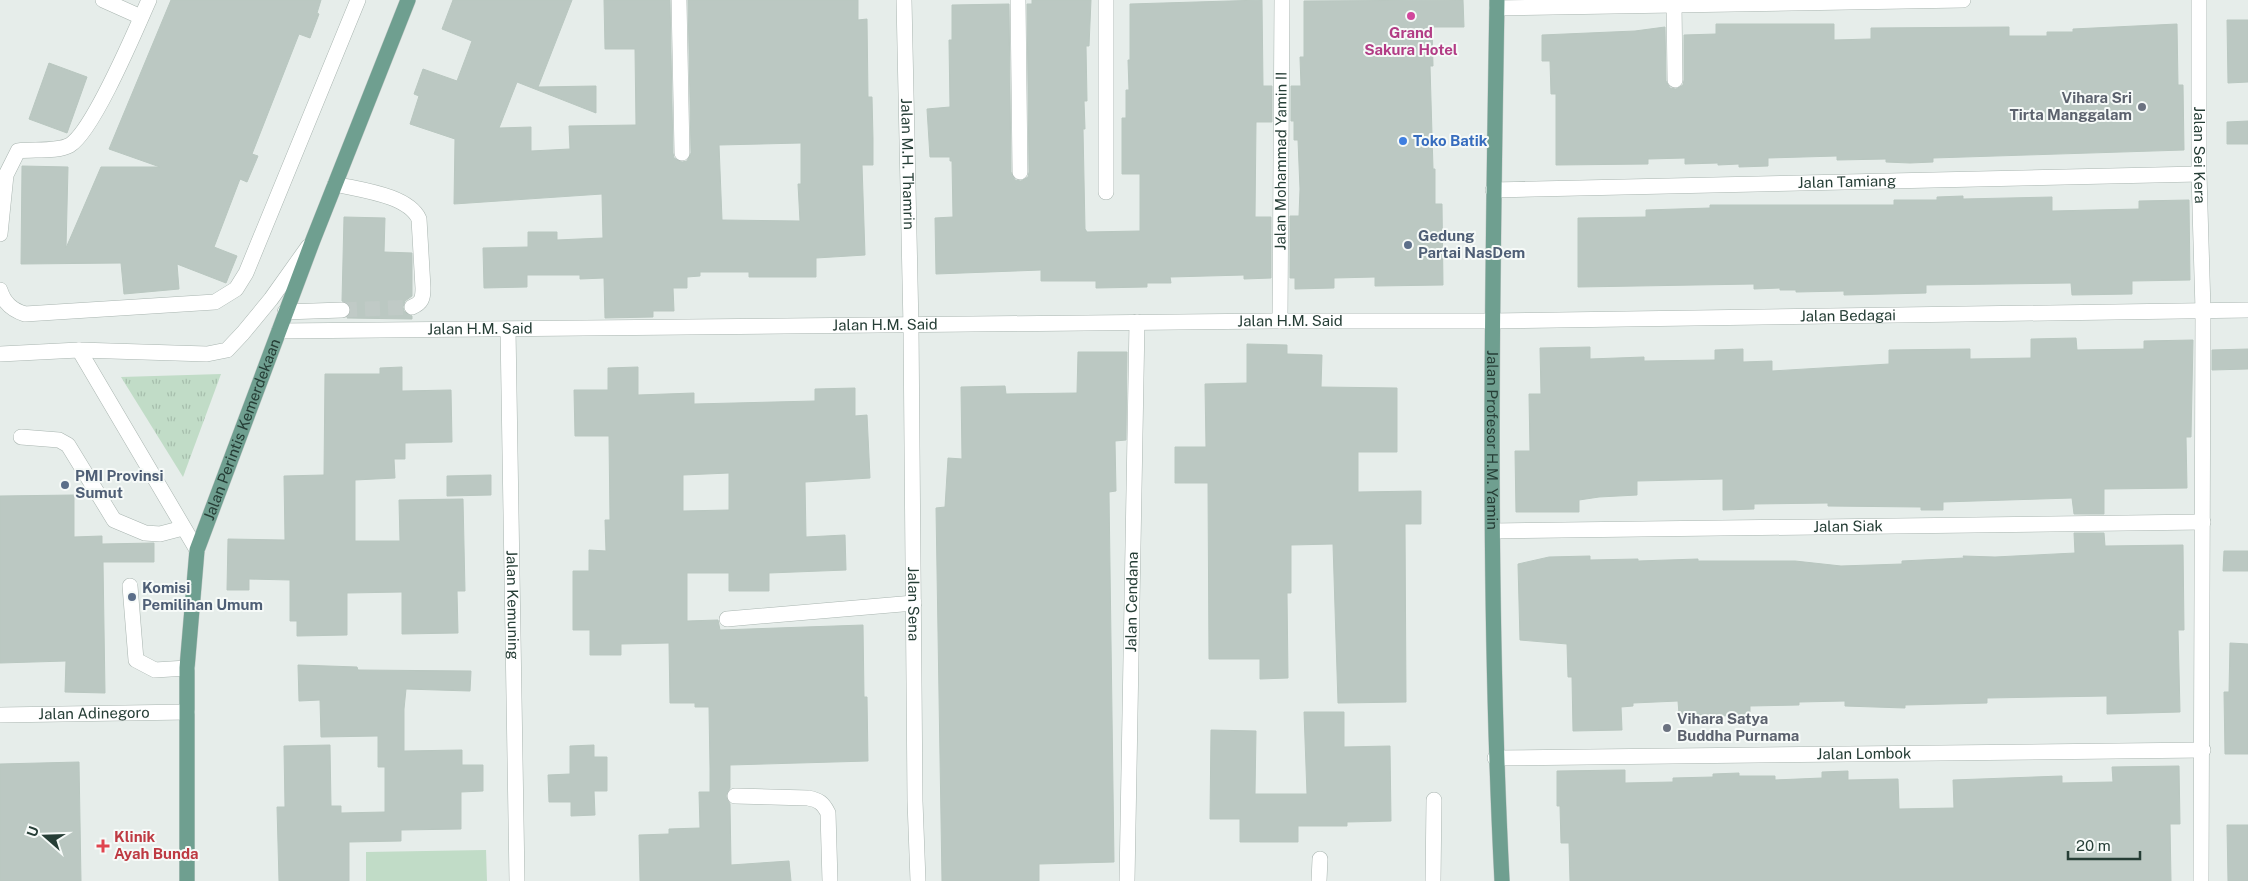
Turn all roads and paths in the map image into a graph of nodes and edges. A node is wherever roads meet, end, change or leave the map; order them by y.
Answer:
1 (102, 0) edge
2 (149, 0) edge
3 (358, 0) edge
4 (408, 0) edge
5 (679, 0) edge
6 (904, 0) edge
7 (1018, 0) edge
8 (1106, 0) edge
9 (1282, 0) edge
10 (1963, 0) edge
11 (2199, 0) edge
12 (1497, 4) edge
13 (1674, 4) junction
14 (141, 17) junction
15 (1675, 80) dead end
16 (682, 153) dead end
17 (1020, 172) dead end
18 (2199, 174) junction
19 (335, 184) junction
20 (1493, 190) junction
21 (1106, 192) dead end
22 (0, 234) edge
23 (312, 240) junction
24 (0, 290) edge
25 (412, 307) dead end
26 (342, 310) tunnel mouth
27 (2204, 310) junction
28 (2248, 310) edge
29 (285, 312) junction
30 (1280, 321) junction
31 (1492, 321) junction
32 (1137, 322) junction
33 (911, 326) junction
34 (508, 329) junction
35 (279, 332) junction
36 (79, 350) junction
37 (0, 354) edge
38 (21, 437) dead end
39 (2204, 522) junction
40 (183, 528) junction
41 (1494, 530) junction
42 (197, 550) junction
43 (130, 586) dead end
44 (914, 603) junction
45 (727, 619) dead end
46 (187, 668) junction
47 (187, 712) junction
48 (0, 715) edge
49 (2203, 750) junction
50 (1496, 758) junction
51 (735, 796) dead end
52 (1434, 800) dead end
53 (1320, 859) dead end
54 (187, 881) edge
55 (518, 881) edge
56 (830, 881) edge
57 (918, 881) edge
58 (1127, 881) edge
59 (1319, 881) edge
60 (1433, 881) edge
61 (1502, 881) edge
62 (2201, 881) edge

1 - 14 street
2 - 14 street
3 - 24 street
4 - 19 main road, Jalan Perintis Kemerdekaan
5 - 16 street
6 - 33 street, Jalan M.H. Thamrin
7 - 17 street
8 - 21 street
9 - 30 street, Jalan Mohammad Yamin II
10 - 13 street
11 - 18 street, Jalan Sei Kera
12 - 13 street
12 - 20 main road, Jalan Profesor H.M. Yamin
13 - 15 street
14 - 22 street
18 - 20 street, Jalan Tamiang
18 - 27 street, Jalan Sei Kera
19 - 23 main road, Jalan Perintis Kemerdekaan
19 - 25 street
20 - 31 main road, Jalan Profesor H.M. Yamin
23 - 29 main road, Jalan Perintis Kemerdekaan
23 - 36 street
26 - 29 street
27 - 28 street, Jalan Bedagai
27 - 31 street, Jalan Bedagai
27 - 39 street, Jalan Sei Kera
29 - 35 main road, Jalan Perintis Kemerdekaan
30 - 31 street, Jalan H.M. Said
30 - 32 street, Jalan H.M. Said
31 - 41 main road, Jalan Profesor H.M. Yamin
32 - 33 street, Jalan H.M. Said
32 - 58 street, Jalan Cendana
33 - 34 street, Jalan H.M. Said
33 - 44 street, Jalan Sena
34 - 35 street, Jalan H.M. Said
34 - 55 street, Jalan Kemuning
35 - 42 main road, Jalan Perintis Kemerdekaan
36 - 37 street
36 - 40 street
38 - 40 street
39 - 41 street, Jalan Siak
39 - 49 street, Jalan Sei Kera
40 - 42 street
41 - 50 main road, Jalan Profesor H.M. Yamin
42 - 46 main road, Jalan Perintis Kemerdekaan
43 - 46 street
44 - 45 street
44 - 57 street, Jalan Sena
46 - 47 main road, Jalan Perintis Kemerdekaan
47 - 48 street, Jalan Adinegoro
47 - 54 main road, Jalan Perintis Kemerdekaan
49 - 50 street, Jalan Lombok
49 - 62 street, Jalan Sei Kera
50 - 61 main road, Jalan Profesor H.M. Yamin
51 - 56 street
52 - 60 street
53 - 59 street

